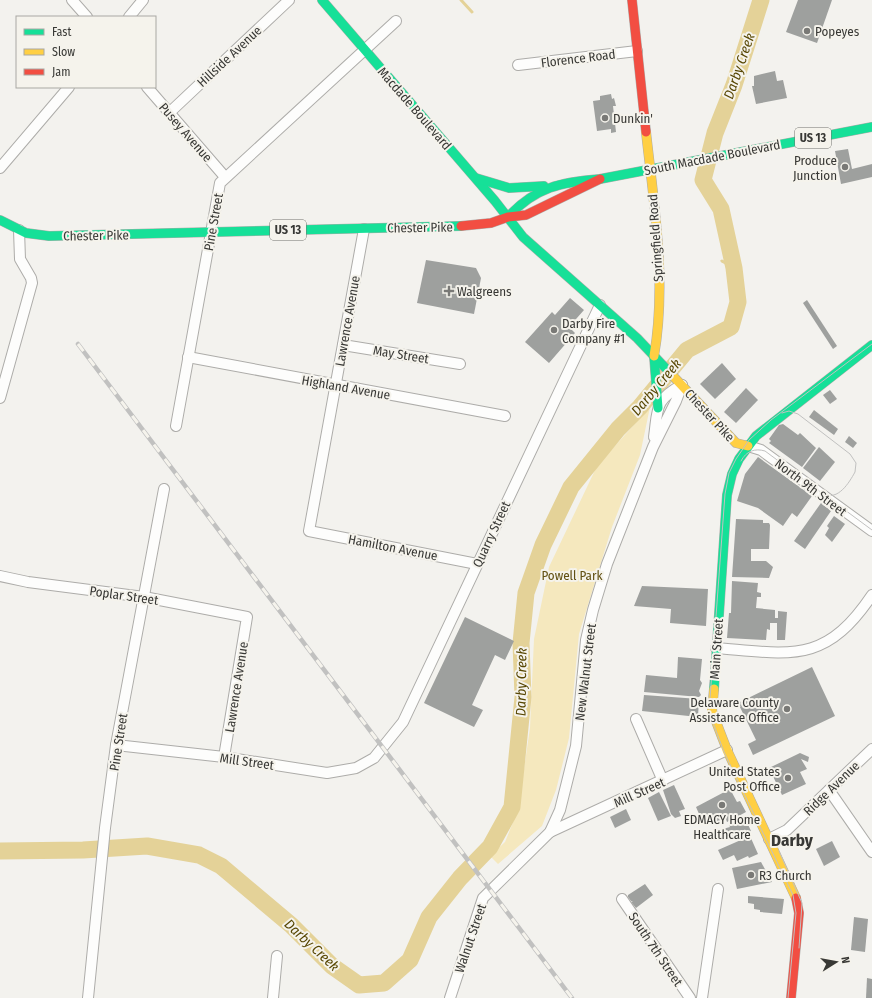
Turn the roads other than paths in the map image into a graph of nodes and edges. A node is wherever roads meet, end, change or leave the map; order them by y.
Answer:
1 (72, 0) edge
2 (143, 0) edge
3 (289, 0) edge
4 (322, 0) edge
5 (632, 0) edge
6 (86, 16) edge
7 (130, 16) edge
8 (396, 21) dead end
9 (366, 50) junction
10 (638, 51) junction
11 (518, 65) dead end
12 (68, 88) edge
13 (148, 88) edge
14 (169, 113) junction
15 (872, 127) edge
16 (0, 168) edge
17 (649, 169) junction
18 (225, 177) junction
19 (475, 177) junction
20 (600, 179) junction
21 (560, 184) junction
22 (508, 217) junction
23 (0, 220) edge
24 (364, 229) junction
25 (19, 230) junction
26 (211, 232) junction
27 (600, 305) junction
28 (343, 345) junction
29 (872, 345) edge
30 (654, 356) junction
31 (188, 358) junction
32 (460, 364) dead end
33 (336, 385) junction
34 (682, 386) junction
35 (0, 398) edge
36 (658, 408) junction
37 (505, 416) dead end
38 (176, 426) dead end
39 (748, 446) junction
40 (653, 447) junction
41 (164, 489) dead end
42 (309, 531) joint
43 (872, 531) edge
44 (477, 564) junction
45 (0, 576) edge
46 (872, 595) edge
47 (144, 597) junction
48 (247, 617) joint
49 (716, 648) junction
50 (636, 720) dead end
51 (116, 746) junction
52 (872, 749) edge
53 (727, 750) junction
54 (224, 757) junction
55 (374, 758) joint
56 (663, 781) junction
57 (829, 790) junction
58 (550, 832) junction
59 (769, 839) junction
60 (872, 852) edge
61 (718, 889) dead end
62 (622, 899) dead end
63 (277, 956) dead end
64 (88, 998) edge
65 (273, 998) edge
66 (450, 998) edge
67 (690, 998) edge
68 (702, 998) edge
69 (791, 998) edge

1 - 6 street
2 - 7 street
3 - 14 street, Hillside Avenue
4 - 9 main road, Macdade Boulevard
5 - 10 main road, Springfield Road
8 - 9 street, Pine Street
9 - 18 street, Pine Street
9 - 19 main road, Macdade Boulevard
10 - 11 street, Florence Road
10 - 17 main road, Springfield Road
12 - 16 street
13 - 14 street, Pusey Avenue
14 - 18 street, Pusey Avenue
15 - 17 main road, South Macdade Boulevard / US 13
17 - 20 main road, South Macdade Boulevard / US 13
17 - 30 main road, Springfield Road
18 - 26 street, Pine Street
19 - 21 main road
19 - 22 main road, Macdade Boulevard
20 - 21 main road, South Macdade Boulevard / US 13
20 - 22 main road, South Macdade Boulevard / US 13
21 - 22 main road, South Macdade Boulevard / US 13
22 - 24 main road, Chester Pike / US 13
22 - 27 main road, Chester Pike
23 - 25 main road, Chester Pike / US 13
24 - 26 main road, Chester Pike / US 13
24 - 28 street, Lawrence Avenue
25 - 26 main road, Chester Pike / US 13
25 - 35 street
26 - 31 street, Pine Street
27 - 30 main road, Chester Pike
27 - 44 street, Quarry Street
28 - 32 street, May Street
28 - 33 street, Lawrence Avenue
29 - 39 main road, Main Street
30 - 34 main road, Chester Pike
30 - 36 main road, Springfield Road
31 - 33 street, Highland Avenue
31 - 38 street, Pine Street
33 - 37 street, Highland Avenue
33 - 42 street, Lawrence Avenue
34 - 36 street, New Walnut Street
34 - 39 main road, Chester Pike
34 - 40 street, New Walnut Street
36 - 40 street, New Walnut Street
39 - 43 street, North 9th Street
39 - 49 main road, Main Street
40 - 58 street, New Walnut Street
41 - 47 street, Pine Street
42 - 44 street, Hamilton Avenue
44 - 55 street, Quarry Street
45 - 47 street, Poplar Street
46 - 49 street
47 - 48 street, Poplar Street
47 - 51 street, Pine Street
48 - 54 street, Lawrence Avenue
49 - 53 main road, Main Street
50 - 56 street
51 - 54 street, Mill Street
51 - 64 street, Pine Street
52 - 57 street, Ridge Avenue
53 - 56 street, Mill Street
53 - 59 main road, Main Street
54 - 55 street, Mill Street
56 - 58 street, Mill Street
57 - 59 street, Ridge Avenue
57 - 60 street
58 - 66 street, Walnut Street
59 - 69 main road, Main Street
61 - 68 street
62 - 67 street, South 7th Street
63 - 65 street

